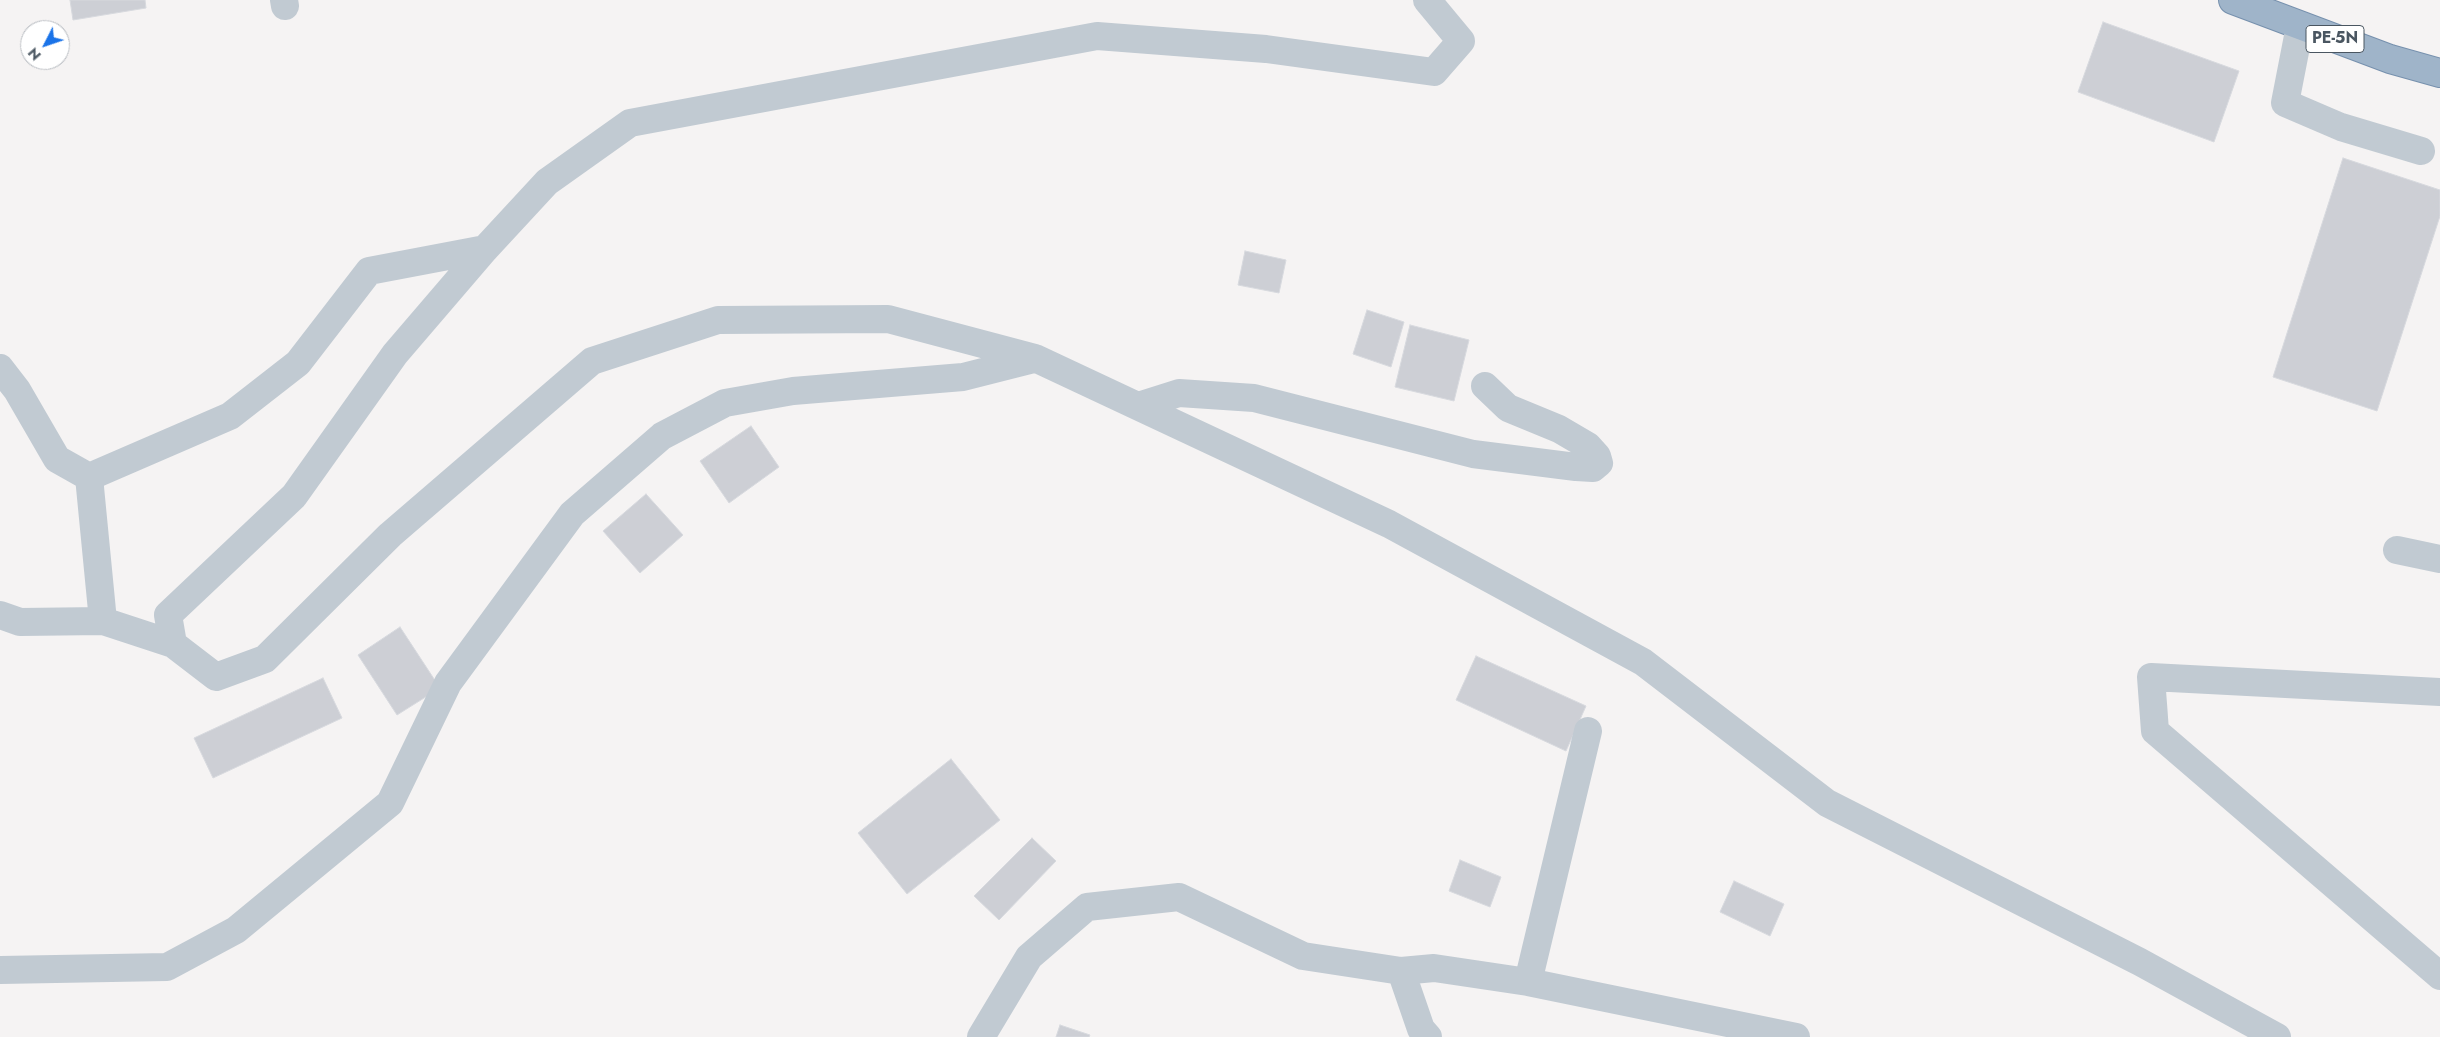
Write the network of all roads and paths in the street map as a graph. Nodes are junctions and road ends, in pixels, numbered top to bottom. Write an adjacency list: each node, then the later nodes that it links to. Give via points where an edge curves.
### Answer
1 (1427, 0): 6 (street, via 1461,40 1434,72 1266,49 1097,36 630,123 547,182)
2 (2232, 0): 3 (highway, PE-5N)
3 (2300, 26): 4 (highway, PE-5N, via 2390,59); 5 (street, via 2285,103 2341,127)
4 (2440, 73)
5 (2421, 151)
6 (485, 249): 11 (street, via 368,271 298,363 230,416); 16 (street, via 395,354 294,496 168,615)
7 (1035, 358): 10 (street); 16 (street, via 888,319 718,320 619,352 592,362 390,534 265,660 216,677); 19 (street, via 963,377 794,392 725,403 662,436 572,514 448,683 390,803 236,930 167,967)
8 (0, 368): 11 (street, via 17,390 56,459)
9 (1485, 386): 10 (street, via 1508,408 1559,428 1588,446 1599,463 1593,468 1576,467 1473,454 1254,398 1179,393)
10 (1138, 406): 26 (street, via 1389,524 1643,662 1827,803 2140,962)
11 (89, 477): 15 (street)
12 (2397, 550): 13 (street)
13 (2440, 559)
14 (0, 614): 15 (street, via 20,622)
15 (103, 621): 16 (street)
16 (174, 644)
17 (2440, 692): 21 (street, via 2152,677 2155,731)
18 (1588, 732): 22 (street)
19 (0, 970)
20 (1401, 971): 22 (street, via 1434,968); 23 (street, via 1303,956 1179,897 1087,907 1029,957); 24 (street, via 1421,1029)
21 (2440, 976)
22 (1528, 982): 25 (street)
23 (981, 1037)
24 (1428, 1037)
25 (1796, 1037)
26 (2277, 1037)

